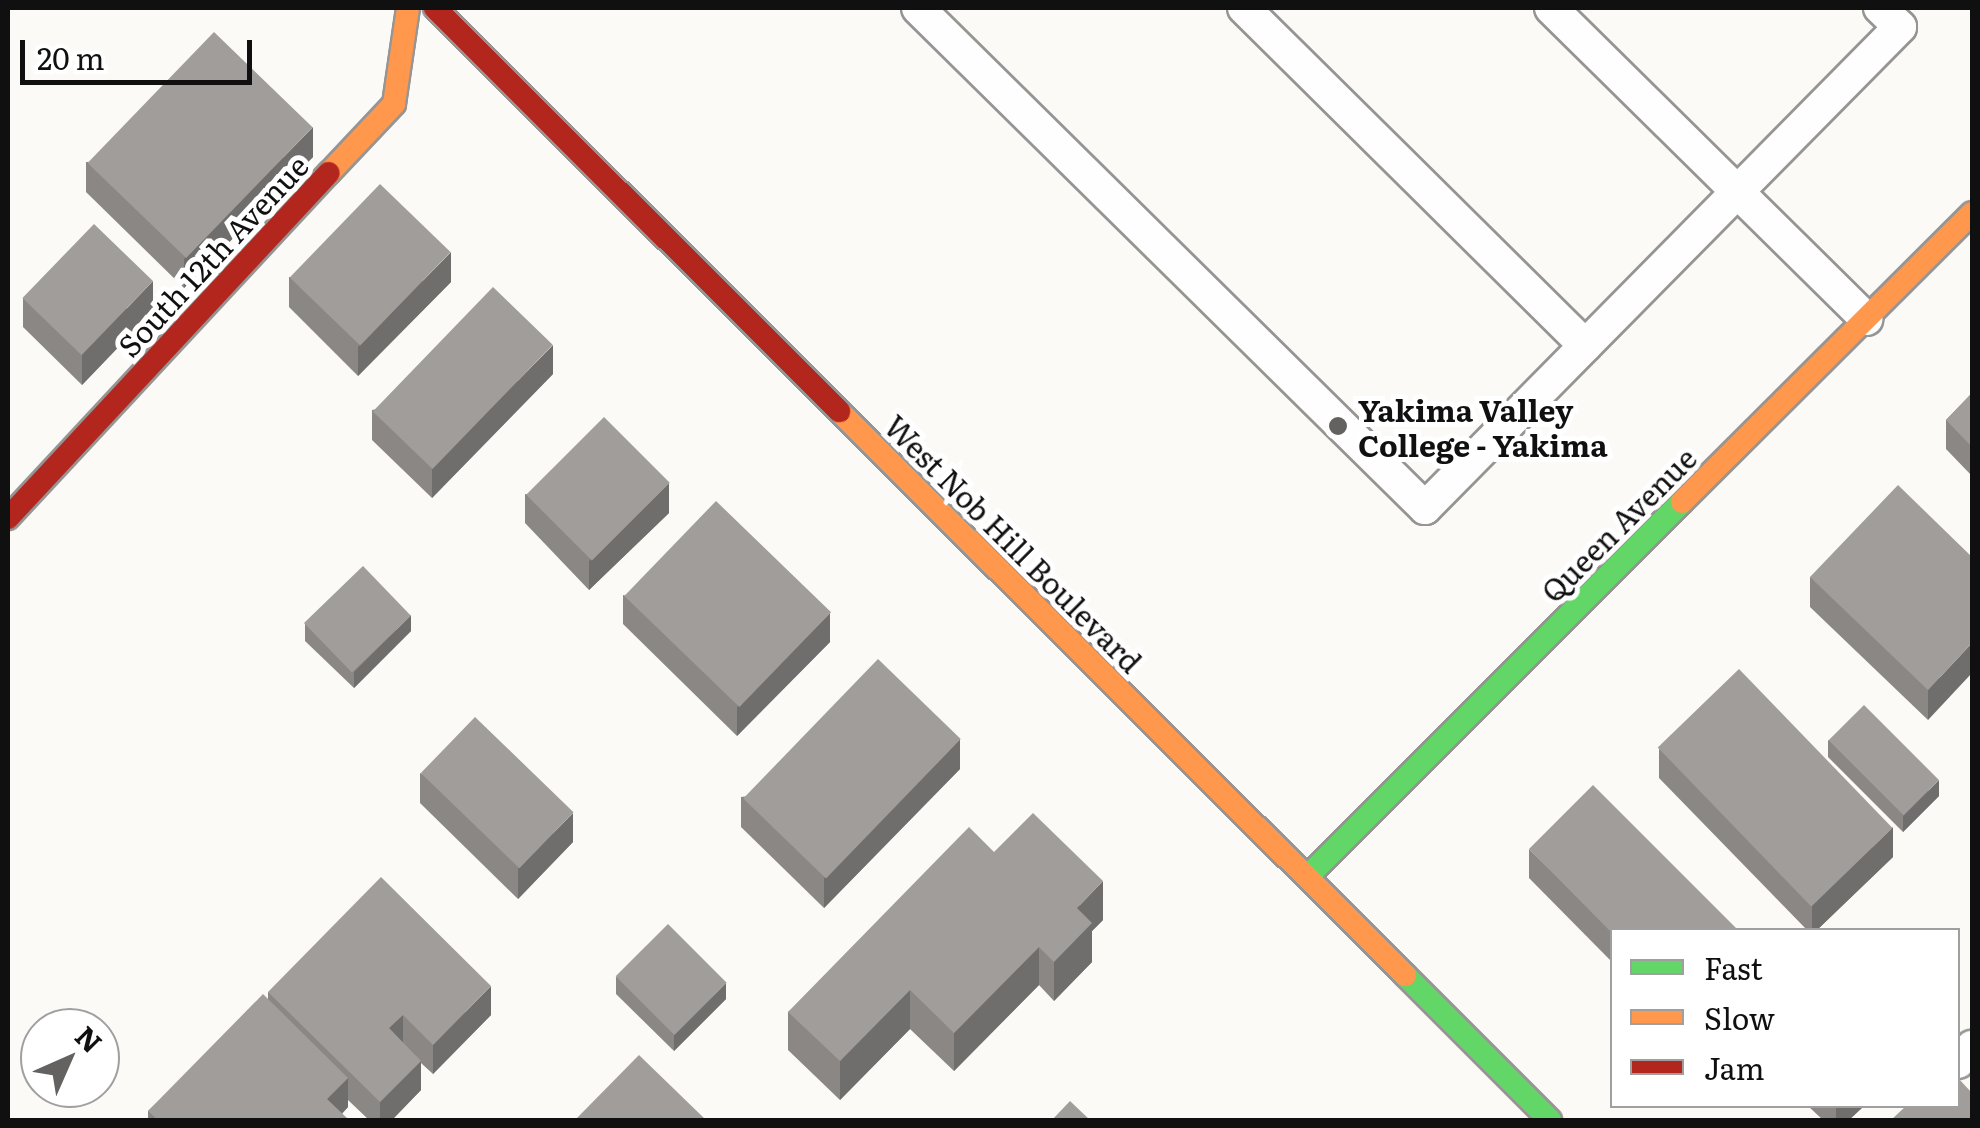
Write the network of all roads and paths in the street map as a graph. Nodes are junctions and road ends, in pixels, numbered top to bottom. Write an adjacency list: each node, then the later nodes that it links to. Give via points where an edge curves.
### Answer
1 (408, 8): 11 (street, South 12th Avenue, via 394,104)
2 (435, 8): 12 (street, West Nob Hill Boulevard)
3 (918, 8): 10 (lane, via 1425,508)
4 (1244, 8): 10 (lane)
5 (1551, 8): 7 (lane)
6 (1880, 8): 7 (lane, via 1900,27)
7 (1737, 191): 9 (lane); 10 (lane)
8 (1972, 212): 9 (street, Queen Avenue)
9 (1866, 318): 12 (street, Queen Avenue)
10 (1586, 346)
11 (8, 518)
12 (1306, 877): 13 (street, West Nob Hill Boulevard)
13 (1550, 1120)

